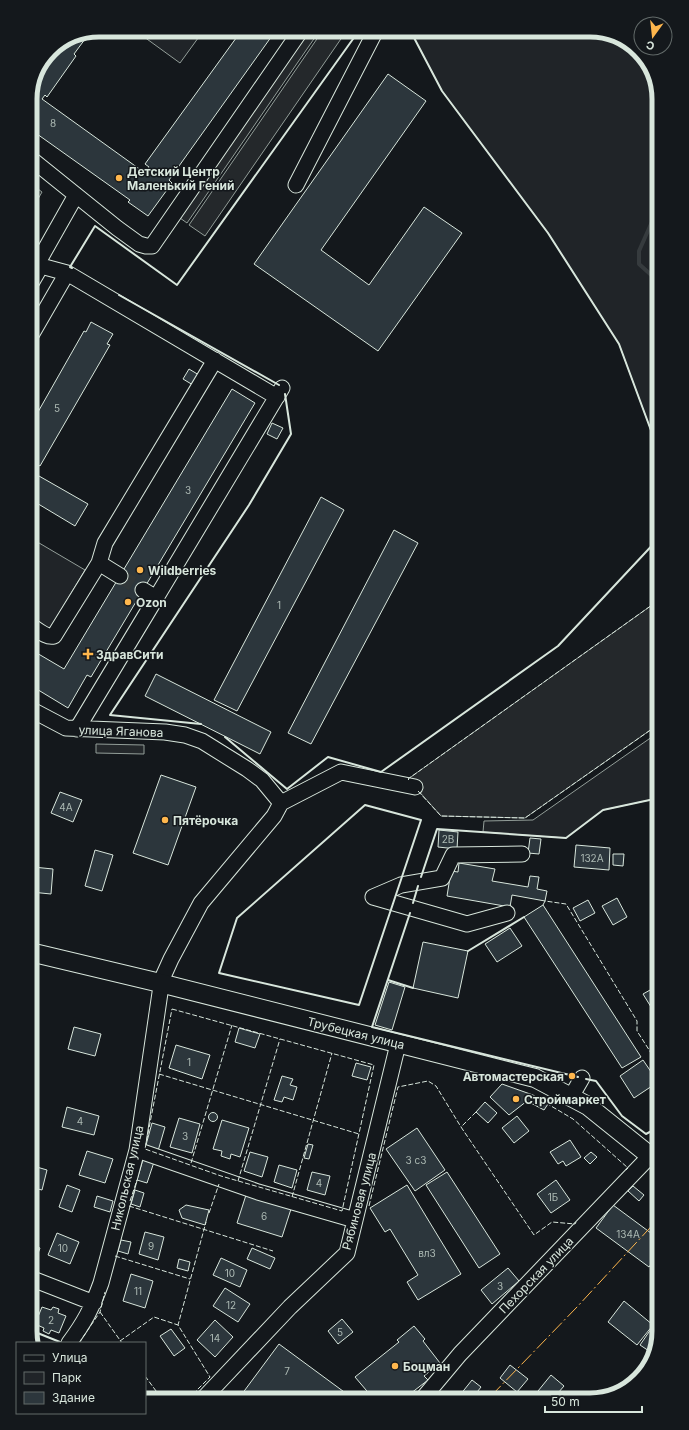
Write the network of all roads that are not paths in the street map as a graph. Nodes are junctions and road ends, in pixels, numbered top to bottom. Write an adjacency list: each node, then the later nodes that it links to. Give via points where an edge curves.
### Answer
1 (296, 37): 5 (street, via 152,246 139,244)
2 (372, 37): 4 (street)
3 (37, 164): 5 (street)
4 (296, 185)
5 (76, 195): 6 (street)
6 (37, 261)
7 (37, 263): 8 (street)
8 (67, 273): 9 (street); 10 (street)
9 (37, 325)
10 (215, 360): 11 (street, via 105,543); 14 (street, via 280,392)
11 (98, 563): 12 (street); 15 (street, via 54,636 51,637)
12 (120, 576)
13 (143, 590): 14 (street)
14 (156, 598): 17 (street)
15 (37, 629)
16 (37, 713): 17 (street, улица Яганова, via 66,728)
17 (77, 729): 19 (street, улица Яганова, via 165,732 202,741 262,780)
18 (416, 787): 19 (street, via 341,772)
19 (281, 803): 23 (street, Никольская улица, via 274,816 201,903 171,959)
20 (522, 854): 21 (street, via 453,855 442,878 401,885 373,897 467,924)
21 (507, 913)
22 (37, 954): 23 (main road, Трубецкая улица)
23 (161, 984): 24 (main road, Трубецкая улица); 27 (street, Никольская улица)
24 (398, 1044): 26 (main road, Трубецкая улица, via 535,1078); 30 (street, Рябиновая улица)
25 (582, 1078): 26 (street)
26 (571, 1097): 28 (main road, Трубецкая улица, via 588,1106)
27 (137, 1150): 30 (street, via 258,1192); 32 (street, Никольская улица)
28 (652, 1153)
29 (652, 1160): 35 (street, Пехорская улица, via 460,1354)
30 (355, 1220): 34 (street, Рябиновая улица, via 347,1253 290,1307)
31 (37, 1281): 32 (street)
32 (94, 1303): 33 (street, Никольская улица, via 84,1324)
33 (70, 1342)
34 (210, 1393)
35 (427, 1393)

